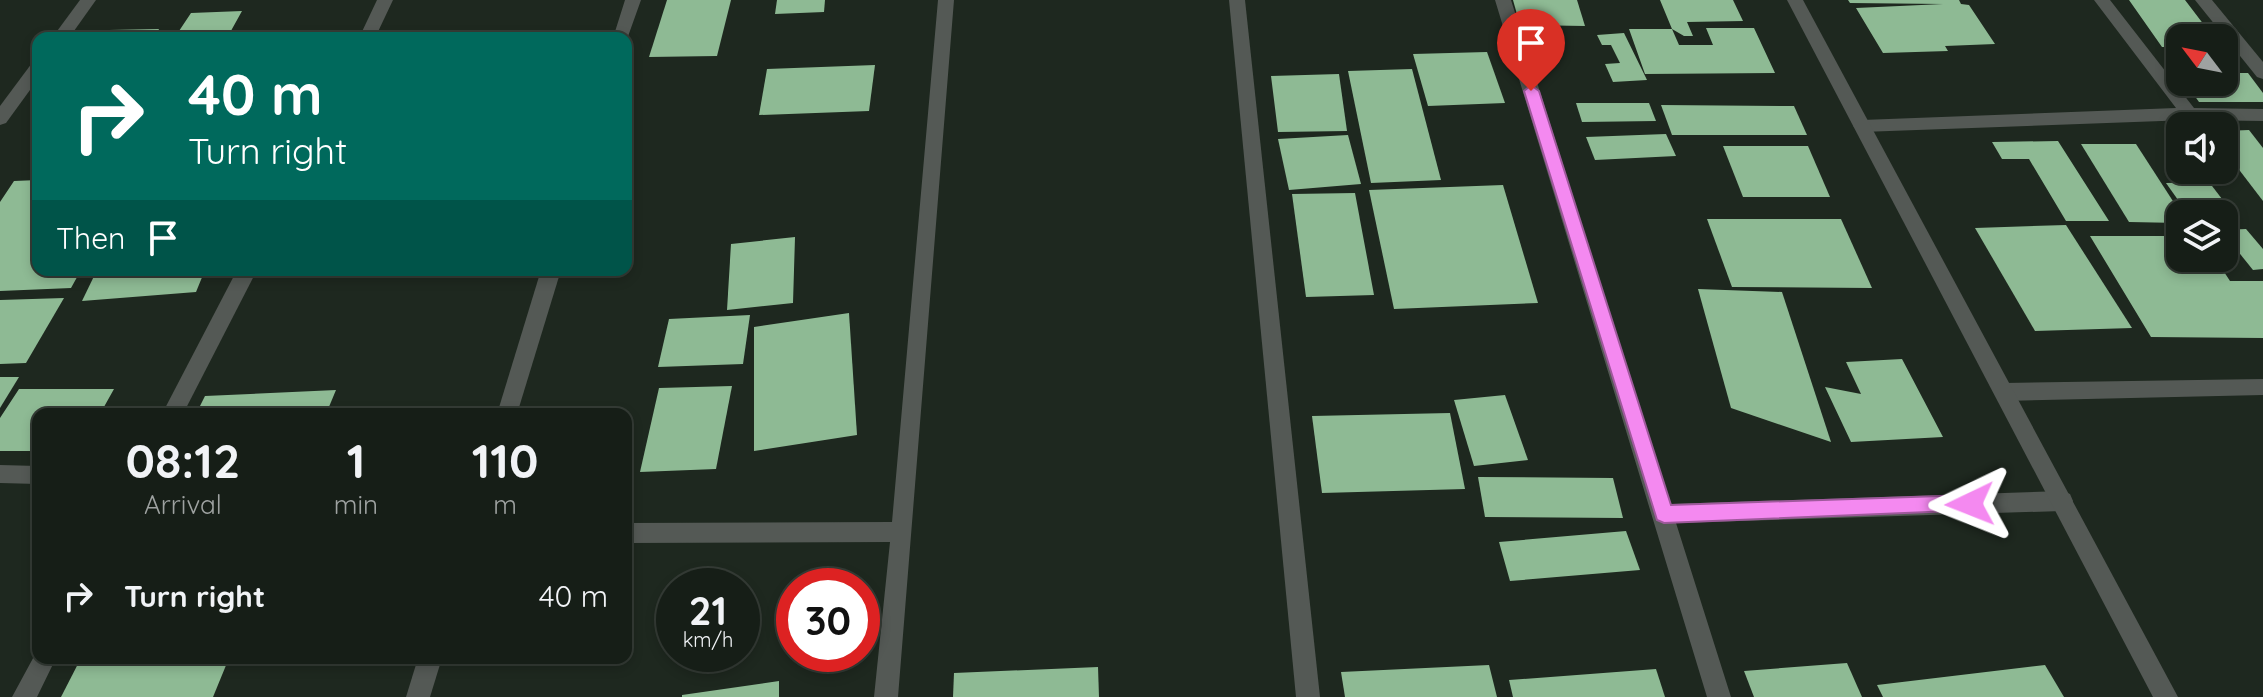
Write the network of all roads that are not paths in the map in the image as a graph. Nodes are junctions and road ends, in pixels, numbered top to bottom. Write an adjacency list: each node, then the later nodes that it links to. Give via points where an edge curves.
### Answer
1 (88, 0): 10 (street)
2 (385, 0): 11 (street)
3 (633, 0): 12 (street)
4 (946, 0): 31 (street)
5 (1237, 0): 38 (street)
6 (1503, 0): 30 (street)
7 (1795, 0): 20 (street)
8 (2102, 0): 15 (street)
9 (2203, 0): 13 (street)
10 (64, 32)
11 (370, 32)
12 (623, 32)
13 (2263, 73)
14 (32, 75): 19 (street)
15 (2187, 112)
16 (2166, 115): 20 (street)
17 (2238, 115): 18 (street)
18 (2263, 115)
19 (0, 119)
20 (1862, 126): 24 (street)
21 (244, 276): 25 (street)
22 (549, 276): 26 (street)
23 (2263, 387): 24 (street)
24 (2004, 392): 29 (street)
25 (175, 408)
26 (509, 408)
27 (0, 474): 28 (street)
28 (32, 475)
29 (2062, 501): 30 (street); 40 (street)
30 (1664, 514): 39 (street)
31 (902, 532): 32 (street); 37 (street)
32 (632, 533)
33 (41, 664): 35 (street)
34 (428, 664): 36 (street)
35 (24, 697)
36 (418, 697)
37 (886, 697)
38 (1308, 697)
39 (1719, 697)
40 (2166, 697)

